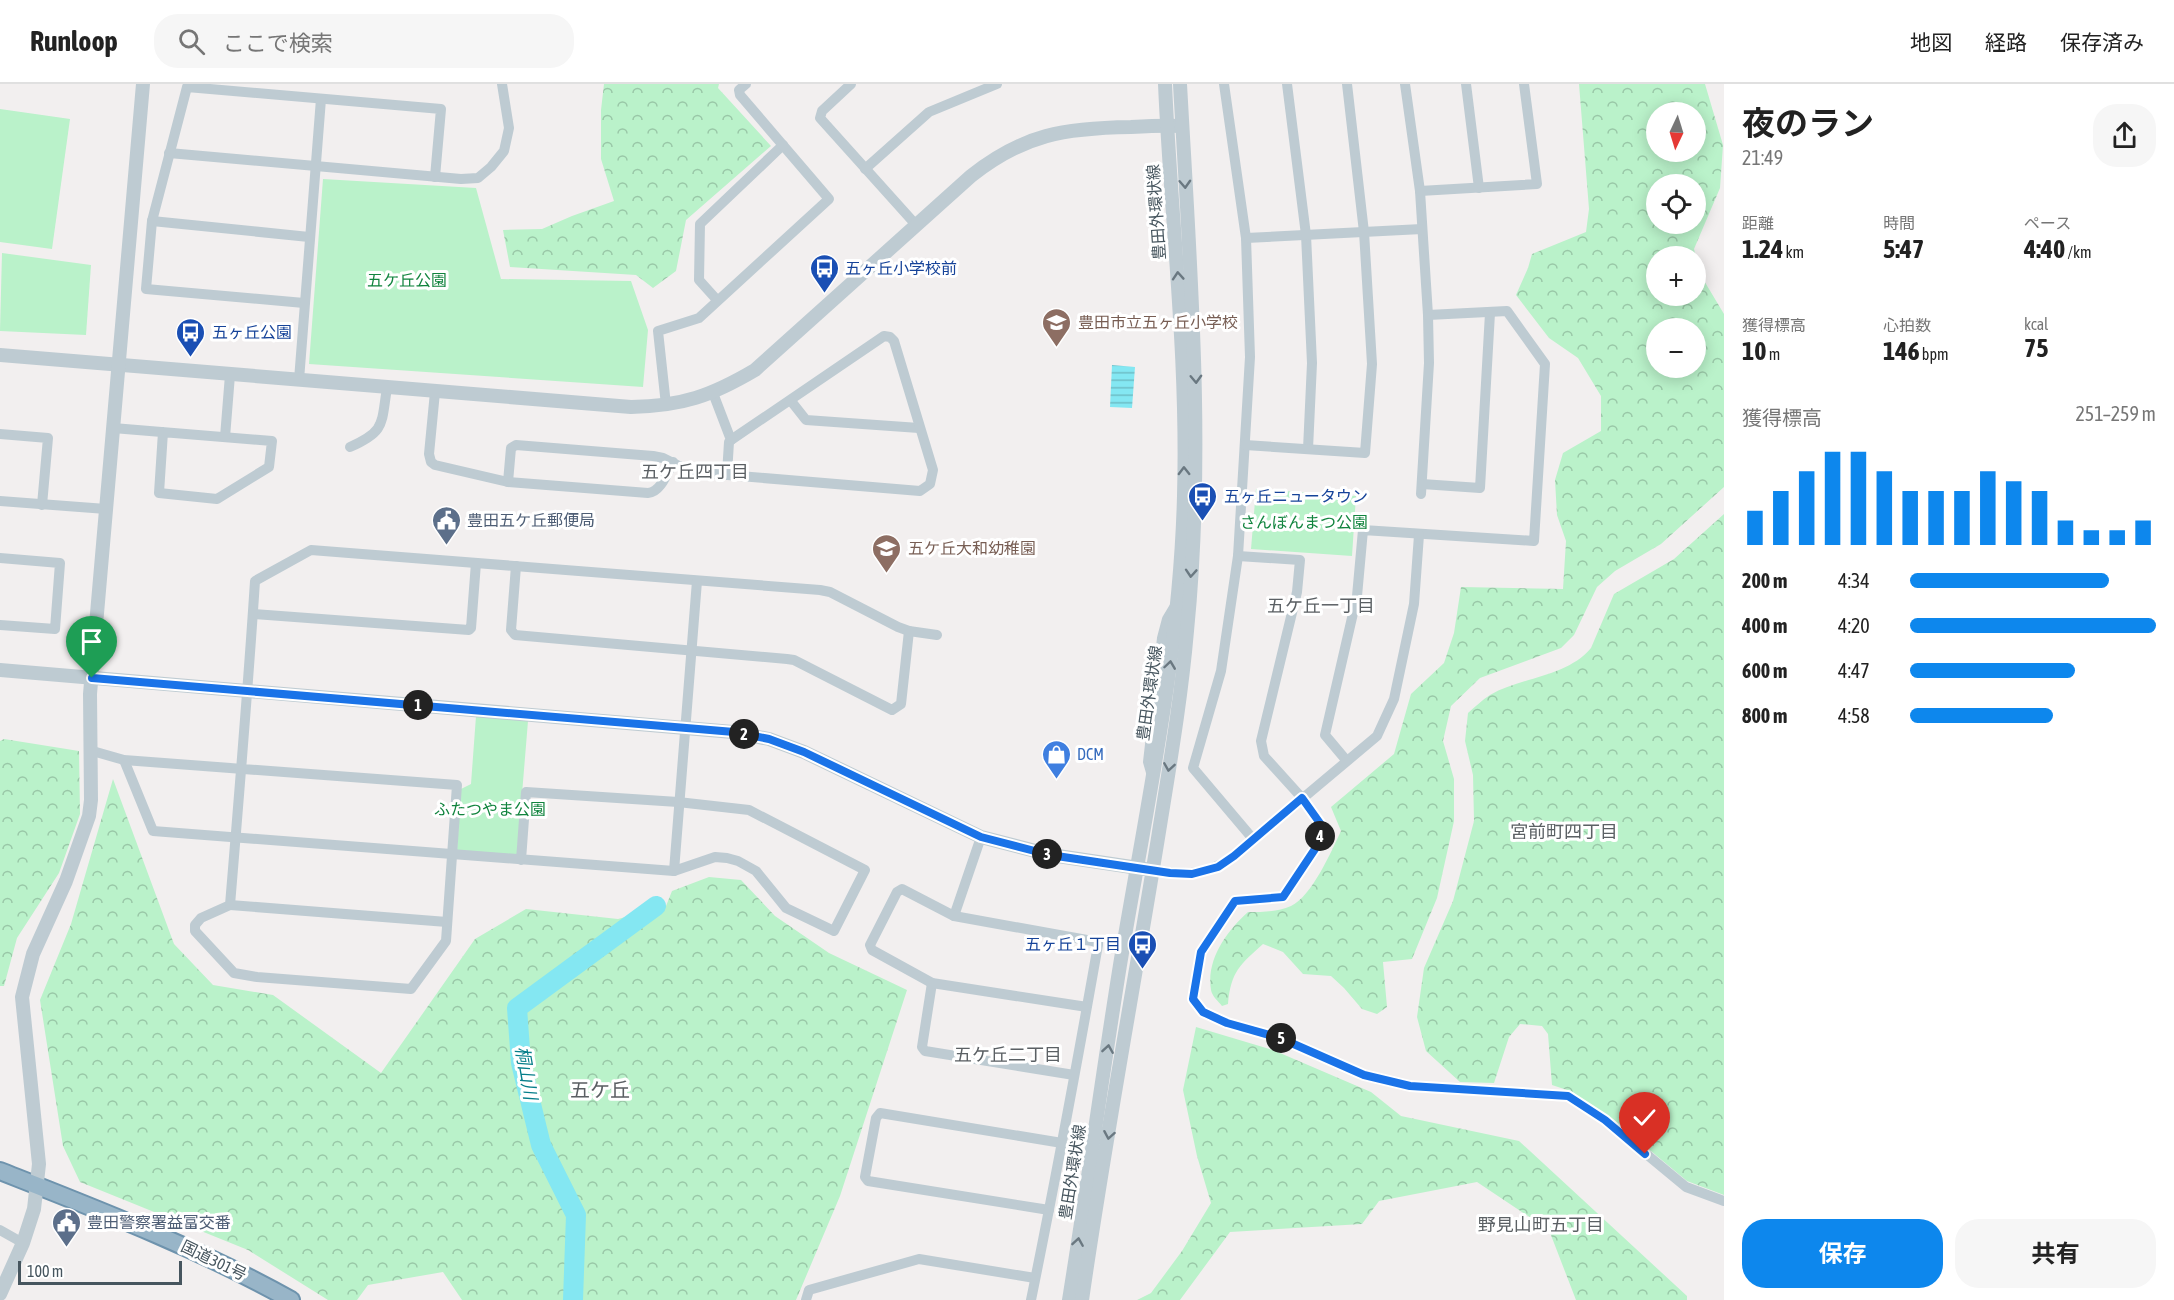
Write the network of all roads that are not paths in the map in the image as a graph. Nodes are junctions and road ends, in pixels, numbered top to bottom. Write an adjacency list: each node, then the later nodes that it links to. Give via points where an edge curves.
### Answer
1 (143, 84): 36 (street)
2 (502, 84): 21 (street, via 509,128 504,151 478,178)
3 (746, 84): 17 (street, via 739,90 740,95)
4 (851, 84): 20 (street, via 820,117)
5 (997, 84): 20 (street, via 928,112)
6 (1165, 84): 15 (street, 豊田外環状線)
7 (1180, 84): 16 (street, 豊田外環状線)
8 (1224, 84): 30 (street)
9 (1287, 84): 28 (street)
10 (1347, 84): 27 (street)
11 (1405, 84): 23 (street)
12 (1466, 84): 22 (street)
13 (1524, 84): 22 (street, via 1538,184)
14 (321, 99): 18 (street, via 187,87); 19 (street); 21 (street, via 441,109)
15 (1167, 125): 16 (street); 25 (street, via 1076,129 1021,144 984,166); 85 (street, 豊田外環状線, one-way to 15, via 1171,661 1184,496 1180,309)
16 (1182, 126): 86 (street, 豊田外環状線, one-way to 86, via 1197,408 1196,496 1188,630)
17 (783, 145): 31 (street, via 700,224 699,280); 31 (street, via 829,199)
18 (169, 153): 19 (street); 24 (street)
19 (315, 166): 21 (street); 29 (street)
20 (865, 169): 25 (street)
21 (435, 177)
22 (1479, 188): 23 (street)
23 (1420, 191): 26 (street)
24 (152, 222): 29 (street); 32 (street, via 146,289)
25 (917, 226): 41 (street, via 755,370)
26 (1422, 229): 27 (street); 34 (street)
27 (1364, 232): 28 (street); 52 (street, via 1372,364 1365,453)
28 (1305, 235): 30 (street); 52 (street, via 1312,363)
29 (309, 237): 32 (street)
30 (1246, 238): 50 (street, via 1250,357)
31 (717, 300): 43 (street, via 699,318 658,331)
32 (304, 303): 38 (street)
33 (1490, 314): 34 (street); 34 (street, via 1480,488 1422,489); 59 (street, via 1507,311 1545,364 1534,541)
34 (1428, 315)
35 (0, 355): 36 (street)
36 (118, 366): 37 (street); 45 (street)
37 (230, 375): 38 (street); 48 (street)
38 (299, 380): 39 (street)
39 (387, 388): 40 (street); 51 (street, via 378,430)
40 (435, 392): 43 (street, via 631,407); 55 (street, via 431,462)
41 (712, 393): 43 (street); 49 (street)
42 (790, 401): 44 (street, via 806,420); 44 (street, via 884,336 890,337); 49 (street)
43 (666, 405)
44 (919, 428): 54 (street, via 933,470 930,484 920,490)
45 (113, 429): 46 (street); 58 (street)
46 (163, 432): 48 (street); 48 (street, via 159,494 217,499 269,467 272,441)
47 (0, 434): 57 (street, via 48,438)
48 (225, 436)
49 (731, 440): 54 (street)
50 (1245, 445): 52 (street); 60 (street)
51 (350, 447)
52 (1308, 449)
53 (672, 462): 54 (street, via 691,472); 55 (street, via 652,493); 55 (street, via 653,456 516,445 511,448)
54 (727, 474)
55 (508, 482)
56 (0, 501): 57 (street)
57 (42, 505): 58 (street)
58 (106, 509): 71 (street)
59 (1419, 535): 76 (street, via 1414,604 1394,699 1377,735); 76 (street, via 1363,530 1358,596 1326,735)
60 (1238, 556): 78 (street, via 1300,560 1297,592 1261,741 1264,756); 82 (street, via 1221,671 1193,768)
61 (0, 558): 66 (street, via 60,563 55,629)
62 (476, 563): 63 (street); 65 (street, via 311,550 255,581); 65 (street, via 471,628 465,631)
63 (516, 566): 64 (street); 69 (street, via 511,630 515,635)
64 (697, 581): 67 (street, via 830,592); 69 (street)
65 (253, 614): 72 (street)
66 (0, 625)
67 (909, 632): 68 (street); 69 (street, via 901,704 892,710 794,660)
68 (937, 635)
69 (691, 650): 73 (street)
70 (0, 670): 71 (street)
71 (92, 678): 72 (street); 74 (street)
72 (248, 692): 73 (street); 77 (street)
73 (686, 727): 79 (street); 81 (street, via 769,739 804,752)
74 (89, 750): 75 (street); 96 (street, via 89,816 66,881 33,954 22,997 38,1154)
75 (124, 760): 77 (street); 80 (street, via 153,831)
76 (1346, 760): 78 (street)
77 (241, 768): 80 (street); 83 (street, via 457,785)
78 (1302, 798): 82 (street); 97 (street, via 1322,826 1319,843 1283,897 1235,901 1201,952 1193,999 1203,1012 1280,1038 1364,1075 1410,1086 1568,1096 1605,1120 1686,1187)
79 (678, 802): 84 (street, via 526,792); 87 (street); 87 (street, via 749,810 865,870 834,931 786,908 756,871 738,861 715,857)
80 (236, 837): 83 (street); 88 (street)
81 (981, 837): 85 (street, via 1050,855); 89 (street)
82 (1253, 839): 86 (street, via 1218,867 1192,874)
83 (452, 855): 84 (street); 90 (street)
84 (521, 860): 87 (street)
85 (1138, 868): 86 (street); 107 (street, 豊田外環状線, one-way to 85)
86 (1153, 870): 108 (street, 豊田外環状線, one-way to 108)
87 (674, 872)
88 (231, 905): 90 (street); 90 (street, via 201,918 195,931 234,973 269,978 411,988 446,941)
89 (954, 915): 91 (street, via 902,889 870,945 872,950); 92 (street, via 1098,942)
90 (447, 922)
91 (932, 983): 92 (street); 93 (street, via 922,1047 925,1051)
92 (1087, 1007): 93 (street)
93 (1074, 1075): 94 (street)
94 (1062, 1143): 98 (street); 98 (street, via 880,1113 876,1118 865,1177 868,1181)
95 (0, 1171): 96 (highway, 国道301号)
96 (37, 1186): 100 (street); 104 (highway, 国道301号, via 174,1241)
97 (1724, 1201)
98 (1049, 1210): 101 (street)
99 (0, 1230): 100 (street)
100 (23, 1243): 102 (street)
101 (1035, 1278): 105 (street, via 919,1259 809,1290); 106 (street)
102 (0, 1294): 103 (street)
103 (9, 1300)
104 (291, 1300)
105 (806, 1300)
106 (1031, 1300)
107 (1069, 1300)
108 (1082, 1300)

